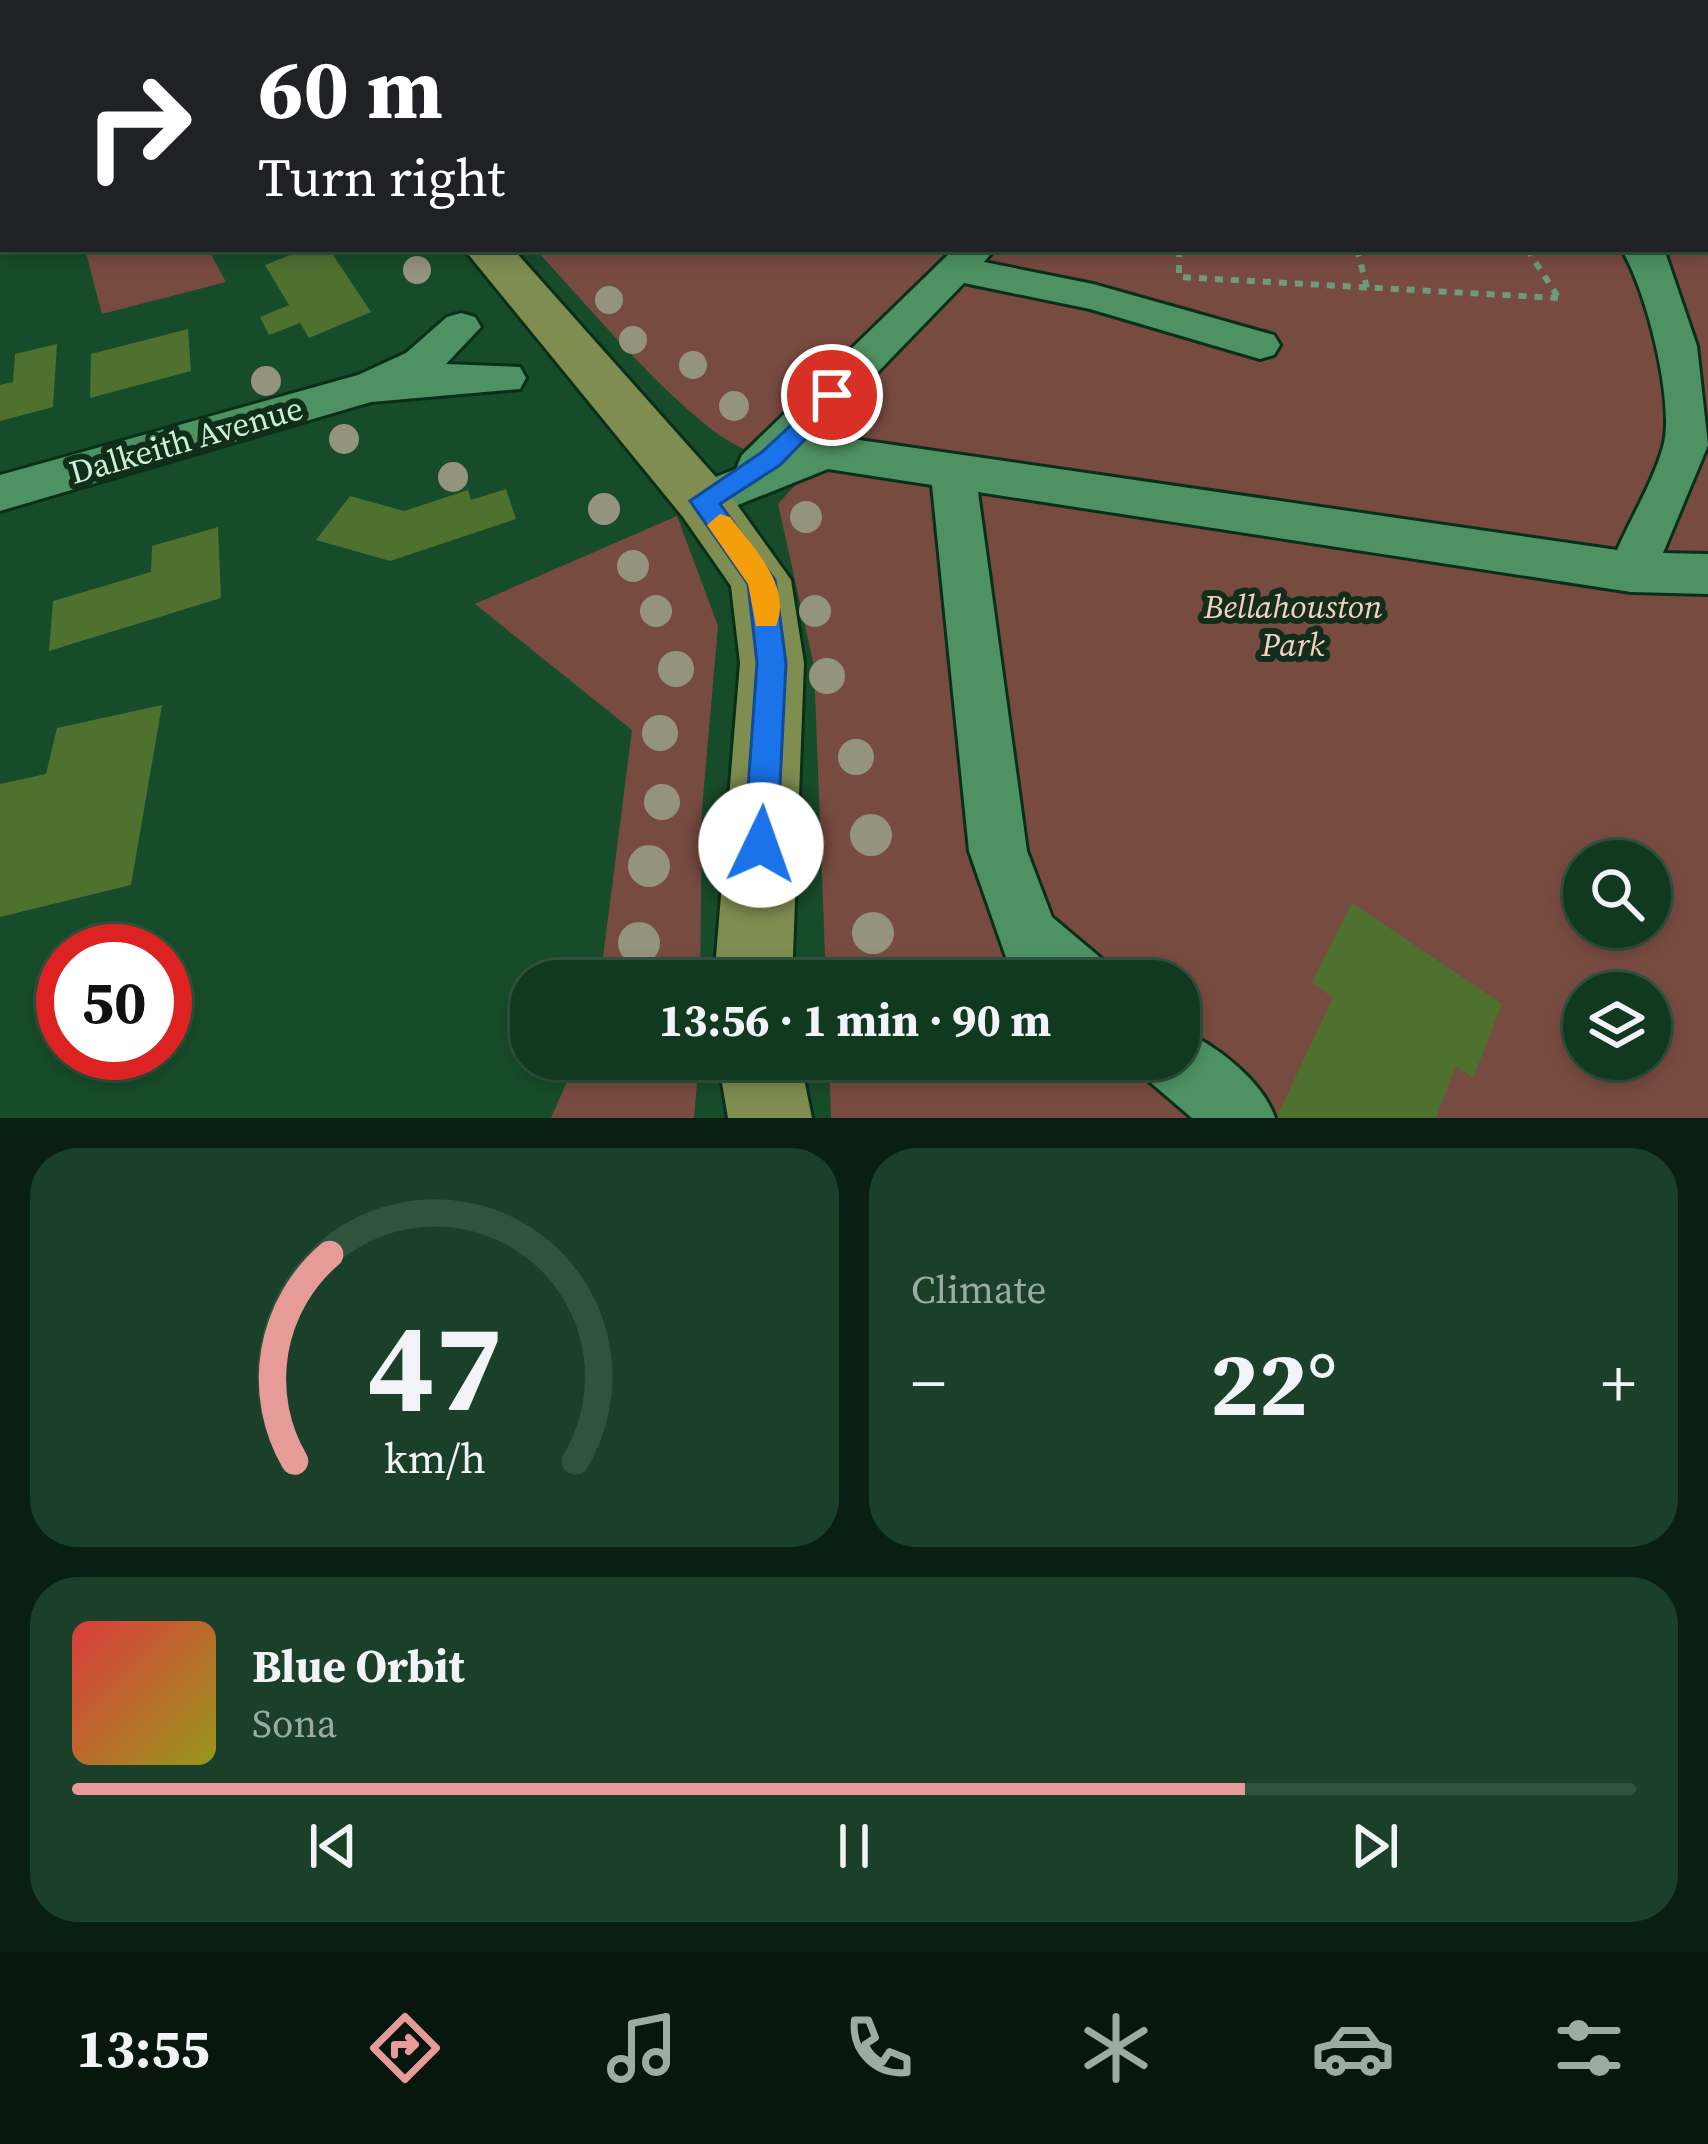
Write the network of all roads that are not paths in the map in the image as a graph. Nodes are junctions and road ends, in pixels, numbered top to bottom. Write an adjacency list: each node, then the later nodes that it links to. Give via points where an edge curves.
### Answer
1 (490, 252): 10 (main road)
2 (1644, 252): 11 (street, via 1677,346 1687,442)
3 (966, 259): 5 (street); 10 (street, via 771,458)
4 (461, 327): 7 (street, Dalkeith Avenue, via 421,363)
5 (1260, 345)
6 (505, 378): 7 (street, Dalkeith Avenue)
7 (371, 386): 9 (street, Dalkeith Avenue)
8 (952, 471): 10 (street, via 826,452); 11 (street); 14 (street, via 998,851 1029,938)
9 (0, 493)
10 (703, 501): 13 (main road, via 761,580 772,663)
11 (1630, 572): 12 (street)
12 (1708, 574)
13 (753, 960)
14 (1055, 960)
15 (744, 1080): 19 (main road)
16 (763, 1080): 20 (main road)
17 (1198, 1080): 18 (street)
18 (1242, 1117)
19 (740, 1118)
20 (770, 1118)

